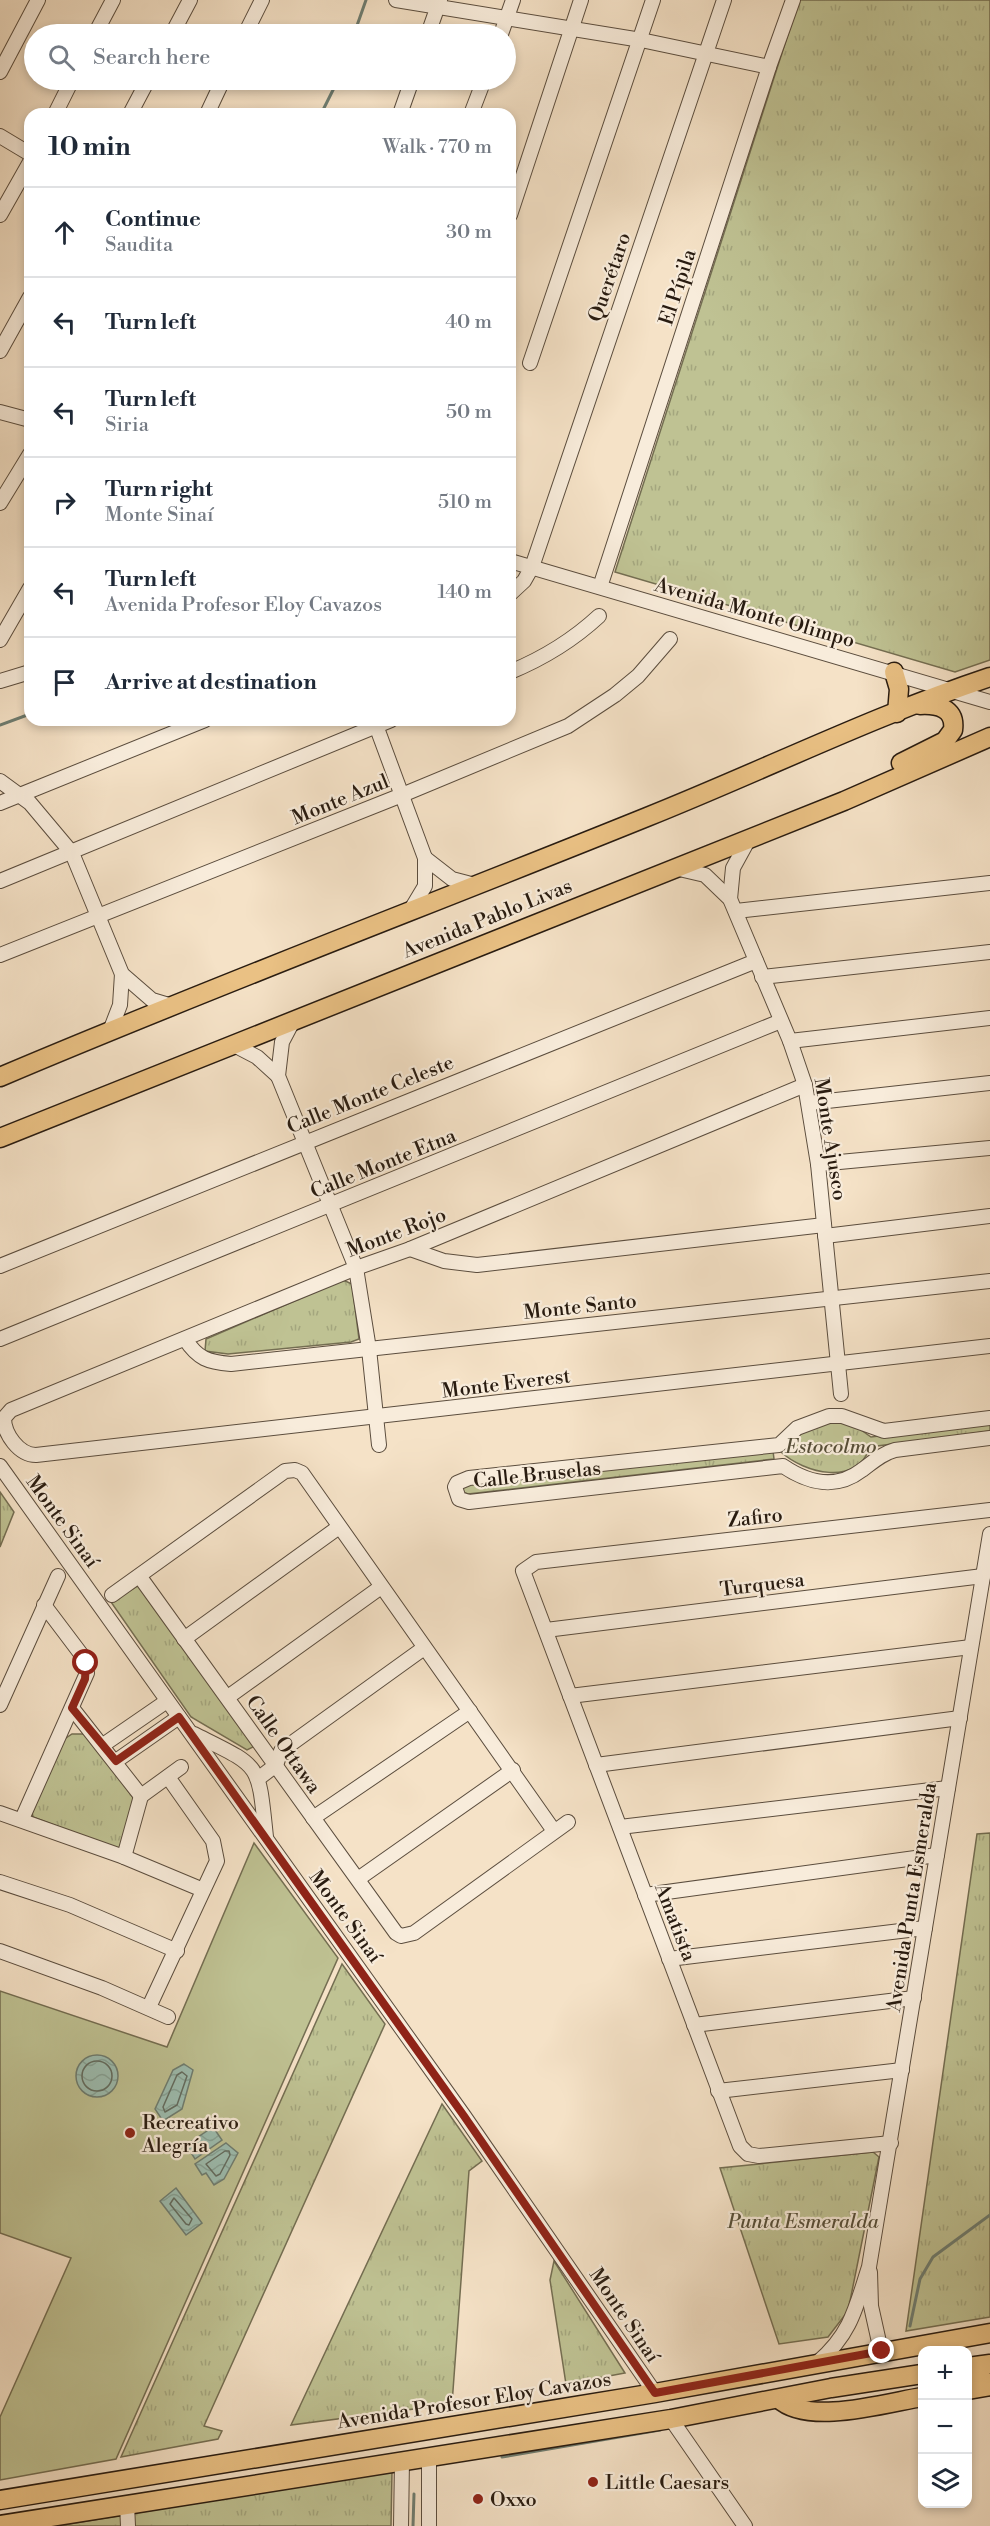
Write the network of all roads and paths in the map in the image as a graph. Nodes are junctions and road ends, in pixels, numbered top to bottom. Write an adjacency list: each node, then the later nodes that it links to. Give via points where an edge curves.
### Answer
1 (38, 0): 13 (street)
2 (113, 0): 14 (street)
3 (190, 0): 15 (street)
4 (262, 0): 16 (street)
5 (397, 0): 11 (street)
6 (513, 0): 12 (street)
7 (581, 0): 20 (street)
8 (653, 0): 21 (street)
9 (724, 0): 22 (street, Querétaro)
10 (793, 0): 23 (street, El Pípila)
11 (439, 4): 12 (street); 17 (street)
12 (507, 18): 18 (street); 20 (street)
13 (25, 24)
14 (100, 24)
15 (177, 24)
16 (250, 24)
17 (432, 24)
18 (505, 24)
19 (24, 27): 24 (street)
20 (572, 28): 21 (street); 38 (street)
21 (641, 40): 22 (street); 42 (street)
22 (705, 52): 23 (street); 48 (street, Querétaro)
23 (769, 67): 49 (street, El Pípila)
24 (0, 72)
25 (67, 90): 30 (street)
26 (143, 90): 31 (street)
27 (219, 90): 32 (street)
28 (408, 90): 33 (street)
29 (480, 90): 34 (street)
30 (58, 108)
31 (133, 108)
32 (210, 108)
33 (402, 108)
34 (473, 108)
35 (0, 136): 36 (street)
36 (24, 150)
37 (24, 173): 39 (street)
38 (516, 197)
39 (0, 215)
40 (24, 308): 41 (street)
41 (0, 351)
42 (530, 363)
43 (0, 412): 44 (street)
44 (24, 418)
45 (24, 464): 46 (street)
46 (0, 503)
47 (516, 563): 48 (street, Avenida Monte Olimpo)
48 (532, 567): 49 (street, Avenida Monte Olimpo); 50 (street, Querétaro)
49 (600, 587): 56 (street, Avenida Monte Olimpo)
50 (516, 588)
51 (24, 598): 54 (street)
52 (599, 616): 55 (street, via 559,648)
53 (670, 639): 70 (street, Monte Azul, via 638,676 568,726)
54 (0, 640)
55 (516, 669)
56 (894, 672): 60 (street, Avenida Monte Olimpo); 63 (main road, via 899,689)
57 (24, 674): 59 (street)
58 (990, 677): 60 (main road)
59 (0, 681)
60 (949, 690): 61 (street, Avenida Monte Olimpo); 62 (main road, Avenida Pablo Livas)
61 (990, 702)
62 (915, 705): 63 (main road, Avenida Pablo Livas); 71 (main road, via 937,705 948,710 954,726 949,738 892,768)
63 (897, 713): 79 (main road, Avenida Pablo Livas)
64 (190, 726): 69 (street)
65 (368, 726): 74 (street)
66 (376, 726): 70 (street)
67 (990, 737): 71 (main road, Avenida Pablo Livas)
68 (0, 781): 69 (street)
69 (20, 794): 72 (street); 74 (street)
70 (402, 795): 75 (street); 82 (street, Monte Azul)
71 (844, 801): 73 (main road, Avenida Pablo Livas)
72 (0, 803)
73 (751, 836): 76 (main road, Avenida Pablo Livas); 80 (street, Monte Ajusco, via 733,868)
74 (72, 853): 77 (street); 82 (street)
75 (425, 858): 79 (street, via 452,879); 81 (street, via 425,886)
76 (675, 868): 80 (street, Monte Ajusco, via 705,875); 91 (main road, Avenida Pablo Livas)
77 (0, 881)
78 (990, 882): 80 (street)
79 (477, 885): 81 (main road, Avenida Pablo Livas)
80 (733, 905): 85 (street, Monte Ajusco)
81 (410, 911): 88 (main road, Avenida Pablo Livas)
82 (99, 916): 84 (street, Monte Azul); 86 (street)
83 (990, 952): 87 (street)
84 (0, 956)
85 (756, 961): 87 (street, Monte Ajusco); 101 (street, Calle Monte Celeste)
86 (122, 974): 88 (street, via 152,1000); 92 (street, via 120,1005)
87 (762, 977): 90 (street, Monte Ajusco)
88 (172, 1006): 92 (main road, Avenida Pablo Livas)
89 (990, 1018): 93 (street)
90 (781, 1021): 93 (street, Monte Ajusco); 104 (street, Calle Monte Etna)
91 (292, 1023): 94 (main road, Avenida Pablo Livas); 95 (street, via 282,1042)
92 (110, 1031): 96 (main road, Avenida Pablo Livas)
93 (790, 1041): 98 (street, Monte Ajusco)
94 (234, 1045): 95 (street); 100 (main road, Avenida Pablo Livas)
95 (279, 1076): 101 (street)
96 (0, 1077)
97 (990, 1083): 99 (street)
98 (805, 1085): 99 (street, Monte Ajusco); 107 (street, Monte Rojo)
99 (810, 1103): 103 (street, Monte Ajusco)
100 (0, 1138)
101 (304, 1142): 104 (street); 108 (street, Calle Monte Celeste)
102 (990, 1148): 103 (street)
103 (818, 1164): 106 (street, Monte Ajusco)
104 (332, 1205): 109 (street); 112 (street, Calle Monte Etna)
105 (990, 1216): 106 (street)
106 (824, 1231): 107 (street, via 477,1265 444,1261); 111 (street, Monte Ajusco)
107 (410, 1249): 109 (street, Monte Rojo)
108 (0, 1266)
109 (356, 1268): 113 (street, Monte Rojo); 115 (street)
110 (990, 1281): 111 (street, Monte Santo)
111 (832, 1297): 115 (street, Monte Santo); 116 (street, Monte Ajusco)
112 (0, 1339)
113 (185, 1339): 115 (street, Monte Santo, via 195,1355 204,1360 231,1364); 121 (street, Monte Rojo, via 11,1410 4,1418)
114 (990, 1346): 116 (street, Monte Everest)
115 (369, 1349): 118 (street)
116 (838, 1363): 117 (street, Monte Ajusco); 118 (street, Monte Everest)
117 (841, 1394)
118 (376, 1418): 121 (street, Monte Everest, via 41,1455 27,1454); 122 (street)
119 (990, 1418): 123 (street, via 884,1431 842,1416 829,1416 797,1428)
120 (990, 1438): 125 (street, via 894,1450 854,1475 834,1482 811,1481)
121 (6, 1439)
122 (379, 1445)
123 (779, 1445): 125 (street); 125 (street, Calle Bruselas, via 469,1478 455,1487 459,1499 469,1502)
124 (0, 1466): 142 (street, Monte Sinaí)
125 (783, 1466)
126 (990, 1510): 129 (street, Zafiro, via 536,1562)
127 (339, 1527): 132 (street, via 302,1473 285,1471); 133 (street); 137 (street)
128 (990, 1534): 131 (street, Avenida Punta Esmeralda)
129 (526, 1567): 136 (street, Amatista, via 524,1578)
130 (58, 1576): 135 (street)
131 (983, 1576): 136 (street, Turquesa); 138 (street, Avenida Punta Esmeralda)
132 (140, 1577): 134 (street); 137 (street, Calle Ottawa)
133 (381, 1587): 139 (street); 141 (street)
134 (112, 1595)
135 (44, 1605): 143 (street); 144 (street, via 84,1658 87,1673)
136 (546, 1630): 140 (street, Amatista)
137 (184, 1639): 141 (street, Calle Ottawa)
138 (971, 1647): 140 (street); 147 (street, Avenida Punta Esmeralda)
139 (424, 1648): 145 (street); 150 (street)
140 (570, 1696): 155 (street, Amatista)
141 (228, 1697): 151 (street, Calle Ottawa)
142 (167, 1701): 146 (street, Monte Sinaí); 149 (street)
143 (0, 1705)
144 (72, 1708): 149 (street); 164 (street)
145 (470, 1711): 157 (street); 163 (street)
146 (179, 1717): 148 (street, Monte Sinaí); 152 (street)
147 (960, 1718): 155 (street); 160 (street, Avenida Punta Esmeralda)
148 (191, 1733): 153 (street); 168 (street, Monte Sinaí)
149 (103, 1745): 152 (street)
150 (281, 1751): 151 (street); 154 (street)
151 (266, 1752): 153 (street); 154 (street, Calle Ottawa)
152 (116, 1761): 161 (street)
153 (249, 1764): 159 (street)
154 (276, 1765): 159 (street); 163 (street, Calle Ottawa)
155 (596, 1765): 166 (street, Amatista)
156 (181, 1767): 158 (street)
157 (513, 1770): 167 (street); 171 (street)
158 (168, 1777): 161 (street); 173 (street, via 217,1852 217,1861)
159 (259, 1778): 168 (street)
160 (948, 1788): 166 (street); 169 (street, Avenida Punta Esmeralda)
161 (141, 1796): 170 (street)
162 (0, 1813): 164 (street)
163 (313, 1818): 171 (street, Calle Ottawa)
164 (22, 1819): 170 (street)
165 (568, 1822): 167 (street)
166 (620, 1827): 174 (street, Amatista)
167 (554, 1832): 171 (street, Calle Ottawa, via 407,1936 396,1934)
168 (266, 1839): 197 (street, Monte Sinaí)
169 (937, 1855): 174 (street); 175 (street, Avenida Punta Esmeralda)
170 (124, 1857): 173 (street)
171 (358, 1879)
172 (0, 1882): 177 (street, via 87,1912)
173 (203, 1890): 177 (street)
174 (645, 1895): 178 (street, Amatista)
175 (925, 1928): 178 (street); 179 (street, Avenida Punta Esmeralda)
176 (0, 1951): 180 (street)
177 (177, 1951): 180 (street)
178 (669, 1959): 182 (street, Amatista)
179 (914, 1998): 182 (street); 183 (street, Avenida Punta Esmeralda)
180 (149, 2007): 181 (street)
181 (168, 2016)
182 (694, 2025): 184 (street, Amatista)
183 (902, 2070): 184 (street); 185 (street, Avenida Punta Esmeralda)
184 (718, 2091): 185 (street, Amatista, via 737,2140 748,2154)
185 (891, 2143): 186 (street, Avenida Punta Esmeralda)
186 (869, 2267): 188 (street, Avenida Punta Esmeralda, via 871,2306); 189 (street, Avenida Punta Esmeralda, via 852,2321 832,2350)
187 (990, 2333): 188 (main road, Avenida Profesor Eloy Cavazos)
188 (882, 2351): 189 (main road, Avenida Profesor Eloy Cavazos); 195 (main road, via 874,2368)
189 (818, 2362): 197 (main road, Avenida Profesor Eloy Cavazos)
190 (990, 2364): 191 (main road)
191 (972, 2366)
192 (972, 2370): 194 (main road)
193 (918, 2375): 195 (main road)
194 (990, 2386): 196 (main road)
195 (831, 2388): 199 (main road)
196 (972, 2389)
197 (655, 2393): 203 (main road, Avenida Profesor Eloy Cavazos)
198 (918, 2398): 199 (main road, via 809,2412 793,2409)
199 (779, 2399): 200 (main road)
200 (671, 2420): 201 (main road); 212 (street)
201 (429, 2457): 202 (main road); 211 (street)
202 (402, 2461): 205 (main road); 210 (street)
203 (56, 2491): 204 (main road, Avenida Profesor Eloy Cavazos); 207 (main road, via 25,2506 21,2514)
204 (0, 2501): 206 (main road, via 5,2511)
205 (127, 2504): 207 (main road); 209 (street)
206 (0, 2517)
207 (24, 2521): 208 (main road)
208 (0, 2525)
209 (128, 2526)
210 (401, 2526)
211 (429, 2526)
212 (745, 2526)

